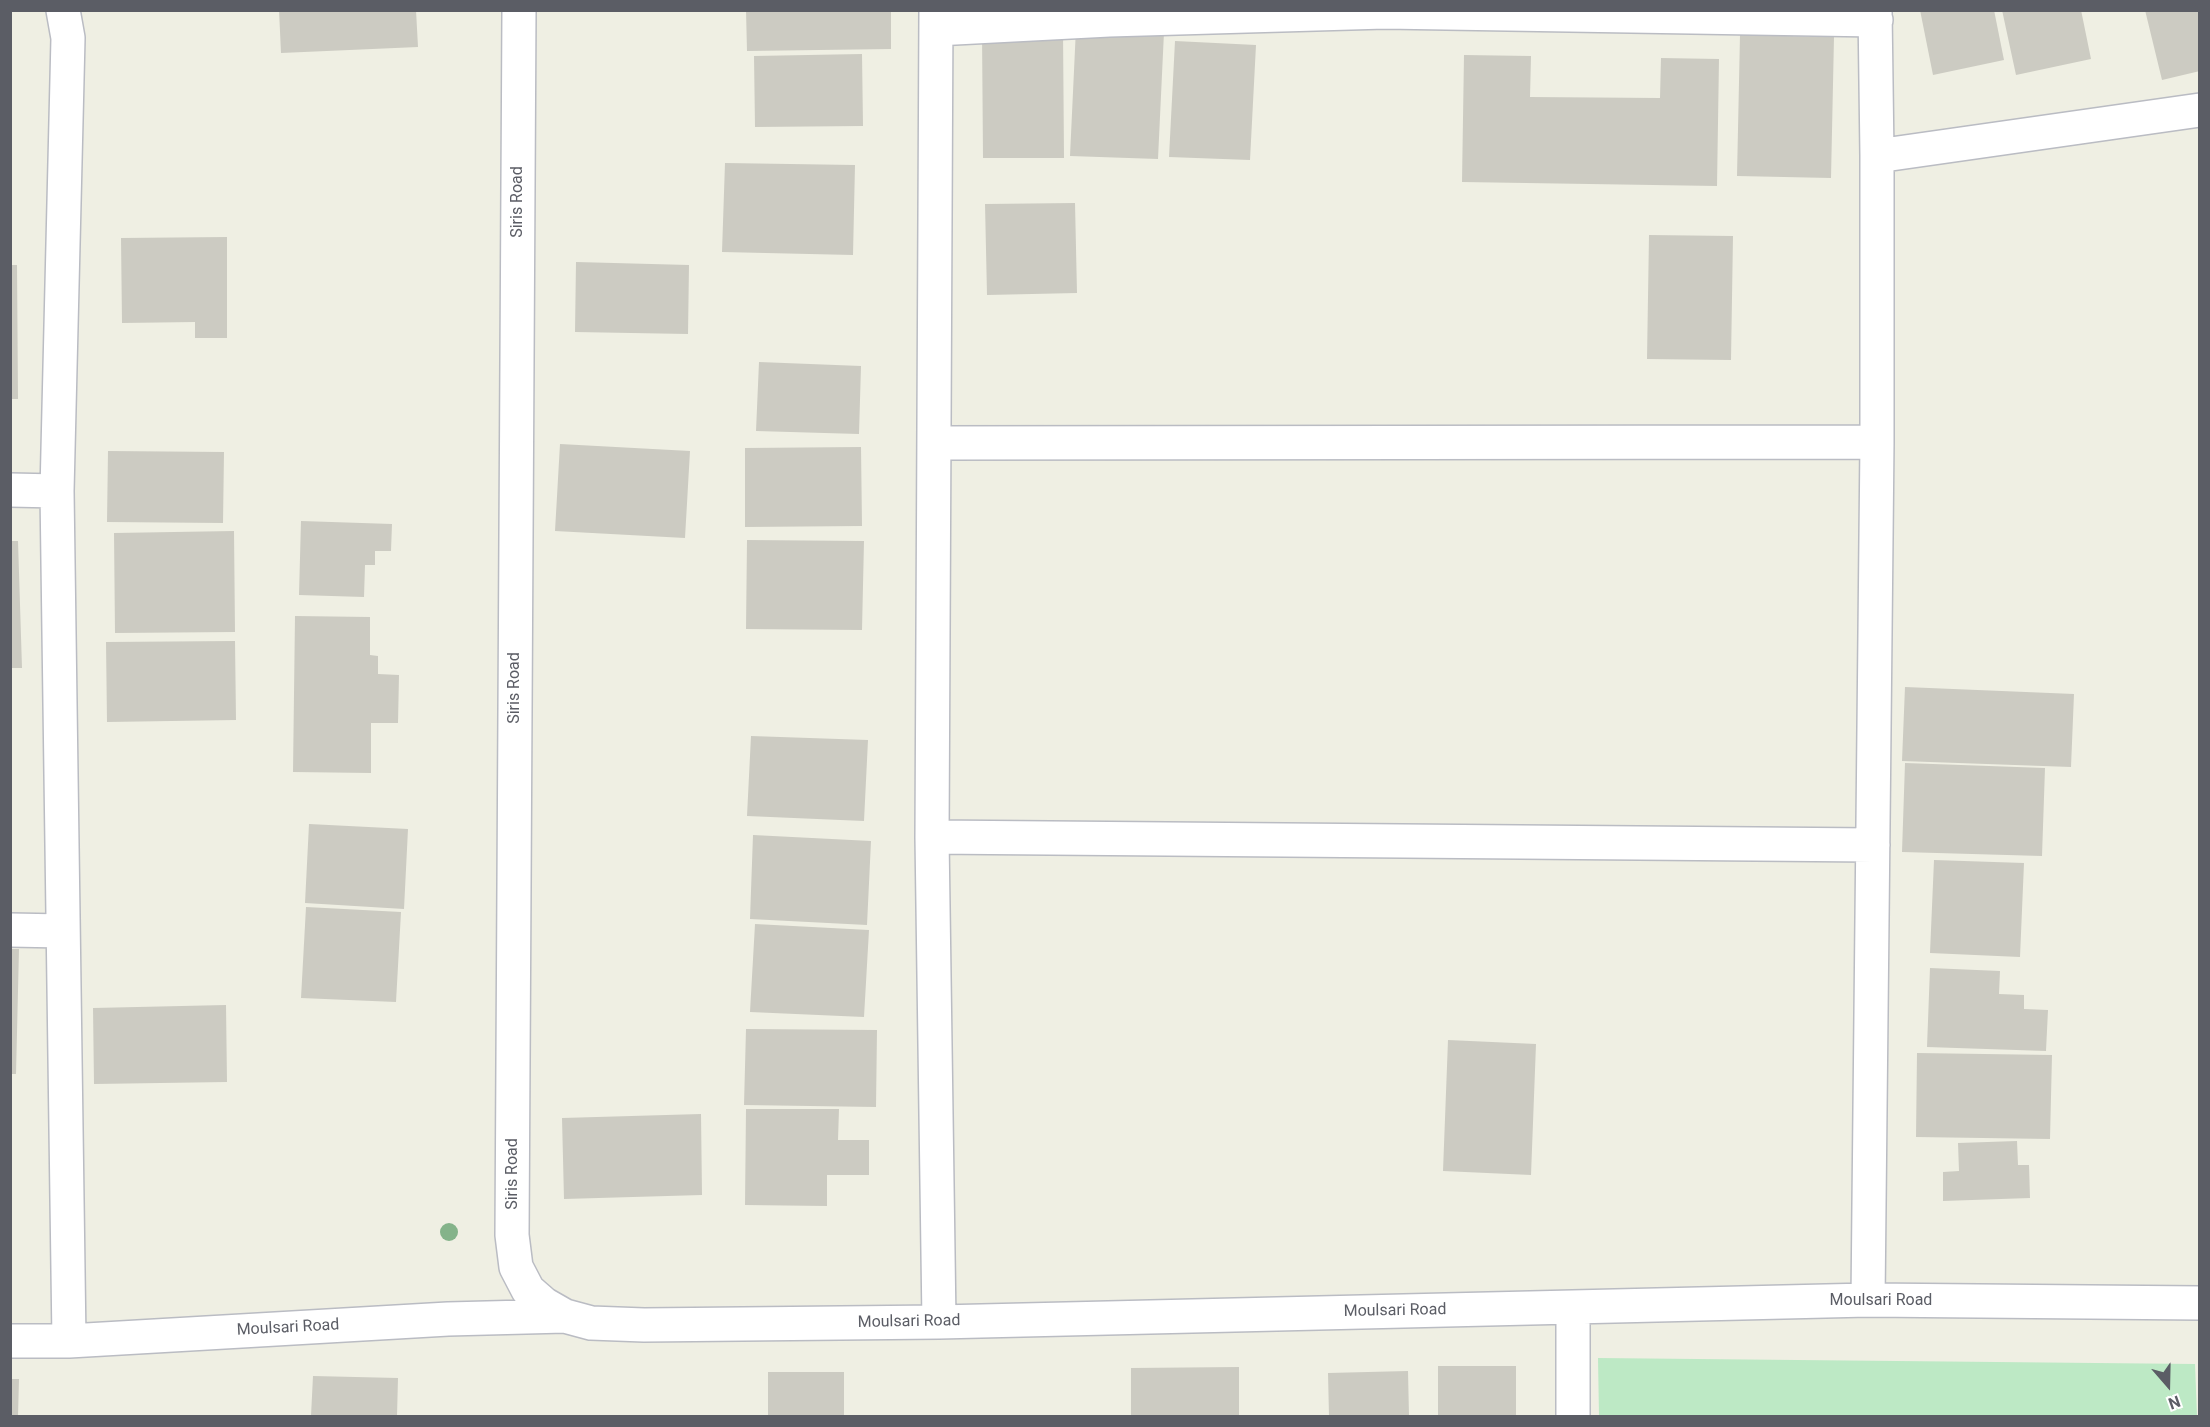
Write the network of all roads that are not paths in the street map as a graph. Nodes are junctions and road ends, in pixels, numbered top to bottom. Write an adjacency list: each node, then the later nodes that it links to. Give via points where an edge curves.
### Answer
1 (63, 10): 11 (street, via 68,38)
2 (519, 10): 19 (street, Siris Road, via 512,1235 516,1267 528,1290 544,1304)
3 (1385, 11): 4 (street); 5 (street, via 1109,20)
4 (1876, 15): 7 (street)
5 (936, 20): 9 (street)
6 (2199, 110): 7 (street)
7 (1877, 156): 8 (street)
8 (1877, 442): 9 (street); 13 (street)
9 (934, 443): 12 (street)
10 (10, 490): 11 (street)
11 (57, 491): 15 (street)
12 (932, 837): 13 (street); 20 (street)
13 (1873, 845): 16 (street)
14 (10, 930): 15 (street)
15 (63, 932): 22 (street)
16 (1868, 1300): 17 (street, Moulsari Road); 18 (street, Moulsari Road)
17 (2199, 1303)
18 (1573, 1307): 20 (street, Moulsari Road); 23 (street)
19 (578, 1319): 20 (street, Moulsari Road, via 644,1325); 22 (street, Moulsari Road, via 448,1319)
20 (939, 1322)
21 (10, 1341): 22 (street, Moulsari Road)
22 (69, 1341)
23 (1573, 1416)

